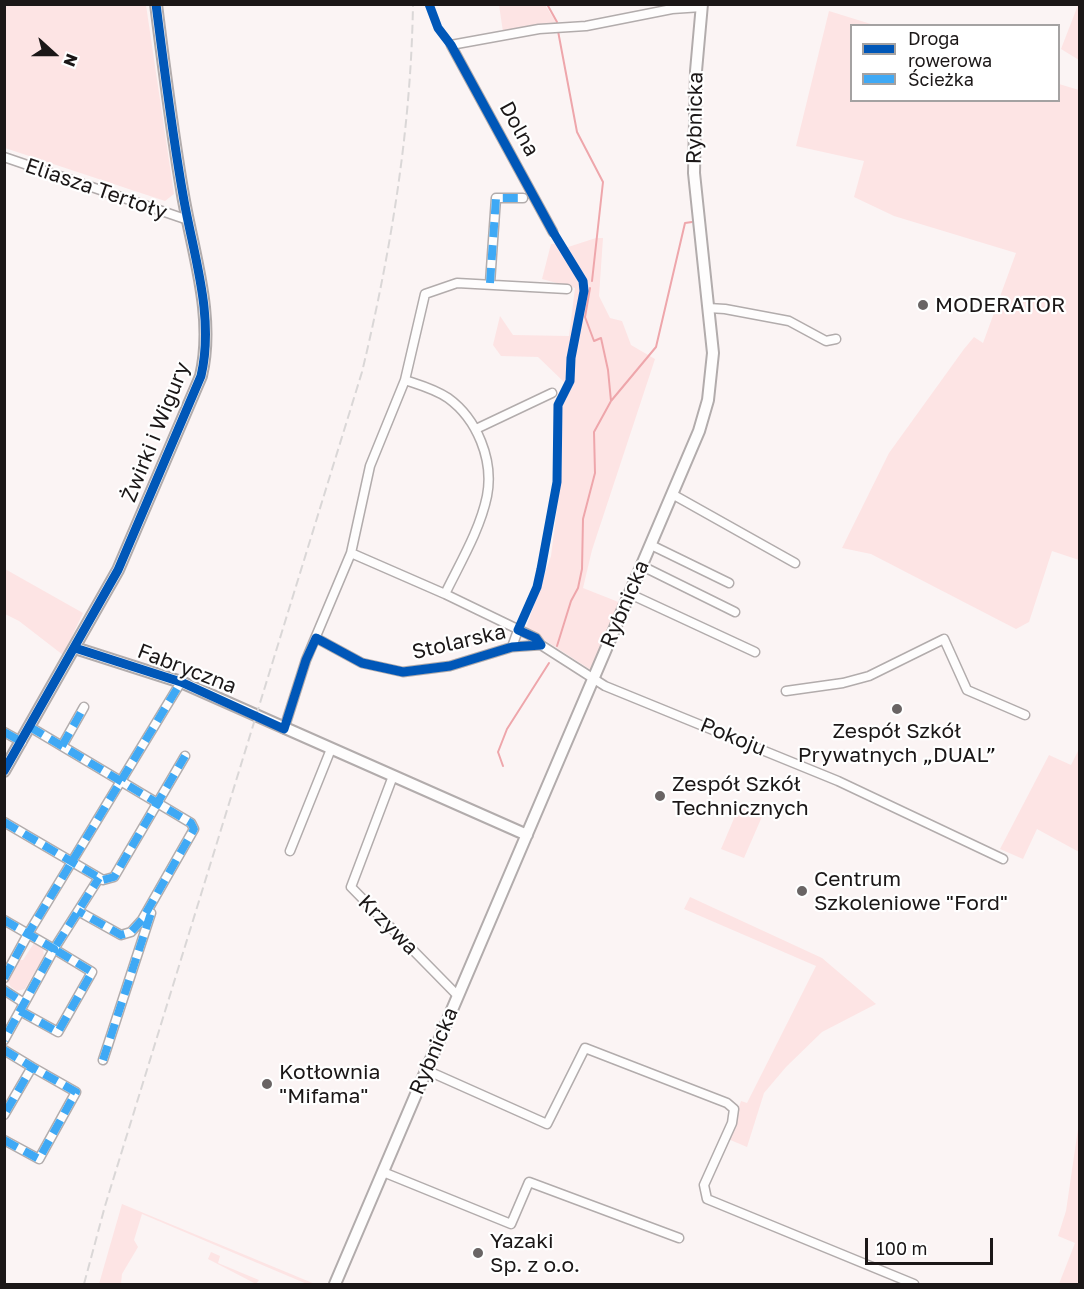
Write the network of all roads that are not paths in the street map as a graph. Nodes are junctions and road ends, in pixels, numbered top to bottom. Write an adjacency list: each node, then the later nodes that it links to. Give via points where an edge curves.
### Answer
1 (156, 4): 5 (street, Żwirki i Wigury)
2 (702, 6): 6 (street, Dolna, via 451,45); 9 (street, Rybnicka, via 693,136)
3 (4, 158): 5 (street, Eliasza Tertoły)
4 (523, 198): 7 (street, via 496,198)
5 (188, 220): 27 (street, Żwirki i Wigury, via 207,337 201,376 123,558)
6 (553, 232)
7 (490, 283): 8 (street); 11 (street, via 457,282 425,294)
8 (567, 289)
9 (708, 308): 10 (street, via 789,321 826,341); 14 (street, Rybnicka, via 713,353 708,400)
10 (836, 339)
11 (405, 380): 13 (street, via 431,388 454,403); 16 (street, via 370,466)
12 (552, 393): 13 (street)
13 (476, 429): 20 (street, via 485,452 487,497)
14 (672, 494): 15 (street, Rybnicka); 17 (street)
15 (651, 545): 18 (street, Rybnicka); 19 (street)
16 (351, 554): 20 (street, Stolarska); 24 (street)
17 (795, 563)
18 (642, 566): 21 (street, Rybnicka); 22 (street)
19 (729, 583)
20 (445, 594): 23 (street, Stolarska)
21 (630, 594): 28 (street); 29 (street, Rybnicka)
22 (735, 612)
23 (518, 630): 25 (street, Stolarska, via 536,638); 26 (street)
24 (316, 638): 26 (street, Stolarska, via 362,663 403,672 450,666); 35 (street)
25 (541, 645): 26 (street, Stolarska); 29 (street, Stolarska)
26 (512, 647)
27 (75, 648): 30 (street, Fabryczna); 34 (street, Żwirki i Wigury)
28 (755, 652)
29 (593, 679): 46 (street, Rybnicka); 48 (street, Pokoju, via 838,781)
30 (181, 682): 35 (street, Fabryczna); 43 (street)
31 (786, 691): 33 (street, via 869,676 944,639 967,690)
32 (84, 707): 38 (street)
33 (1025, 715)
34 (30, 728): 37 (street, Żwirki i Wigury); 38 (street)
35 (284, 729): 39 (street, Fabryczna)
36 (4, 732): 37 (street)
37 (22, 742): 41 (street, Żwirki i Wigury)
38 (62, 746): 43 (street)
39 (331, 749): 42 (street, Fabryczna); 47 (street)
40 (185, 756): 44 (street)
41 (4, 771)
42 (393, 776): 46 (street, Fabryczna); 58 (street, Krzywa, via 351,887)
43 (122, 782): 44 (street); 49 (street)
44 (157, 803): 50 (street, via 114,877); 51 (street, via 192,823 194,829)
45 (4, 822): 49 (street)
46 (527, 835): 58 (street, Rybnicka)
47 (290, 851)
48 (1003, 859)
49 (72, 862): 50 (street); 54 (street)
50 (99, 878): 52 (street)
51 (156, 896): 52 (street, via 142,920 131,932 121,935); 62 (street)
52 (78, 911): 55 (street)
53 (4, 920): 54 (street)
54 (28, 934): 55 (street); 56 (street)
55 (54, 949): 59 (street); 59 (street, via 92,972 58,1032)
56 (4, 978)
57 (4, 990): 59 (street)
58 (458, 996): 64 (street, Rybnicka)
59 (22, 1007): 60 (street)
60 (4, 1040)
61 (4, 1050): 63 (street)
62 (103, 1060)
63 (32, 1067): 65 (street); 66 (street, via 76,1092 39,1159)
64 (426, 1070): 67 (street, Rybnicka); 70 (street, via 547,1124 585,1048 727,1103 734,1109 732,1123 704,1185 707,1199)
65 (4, 1115)
66 (4, 1140)
67 (383, 1172): 68 (street, via 511,1224 529,1182); 69 (street, Rybnicka)
68 (679, 1238)
69 (335, 1284)
70 (914, 1284)

